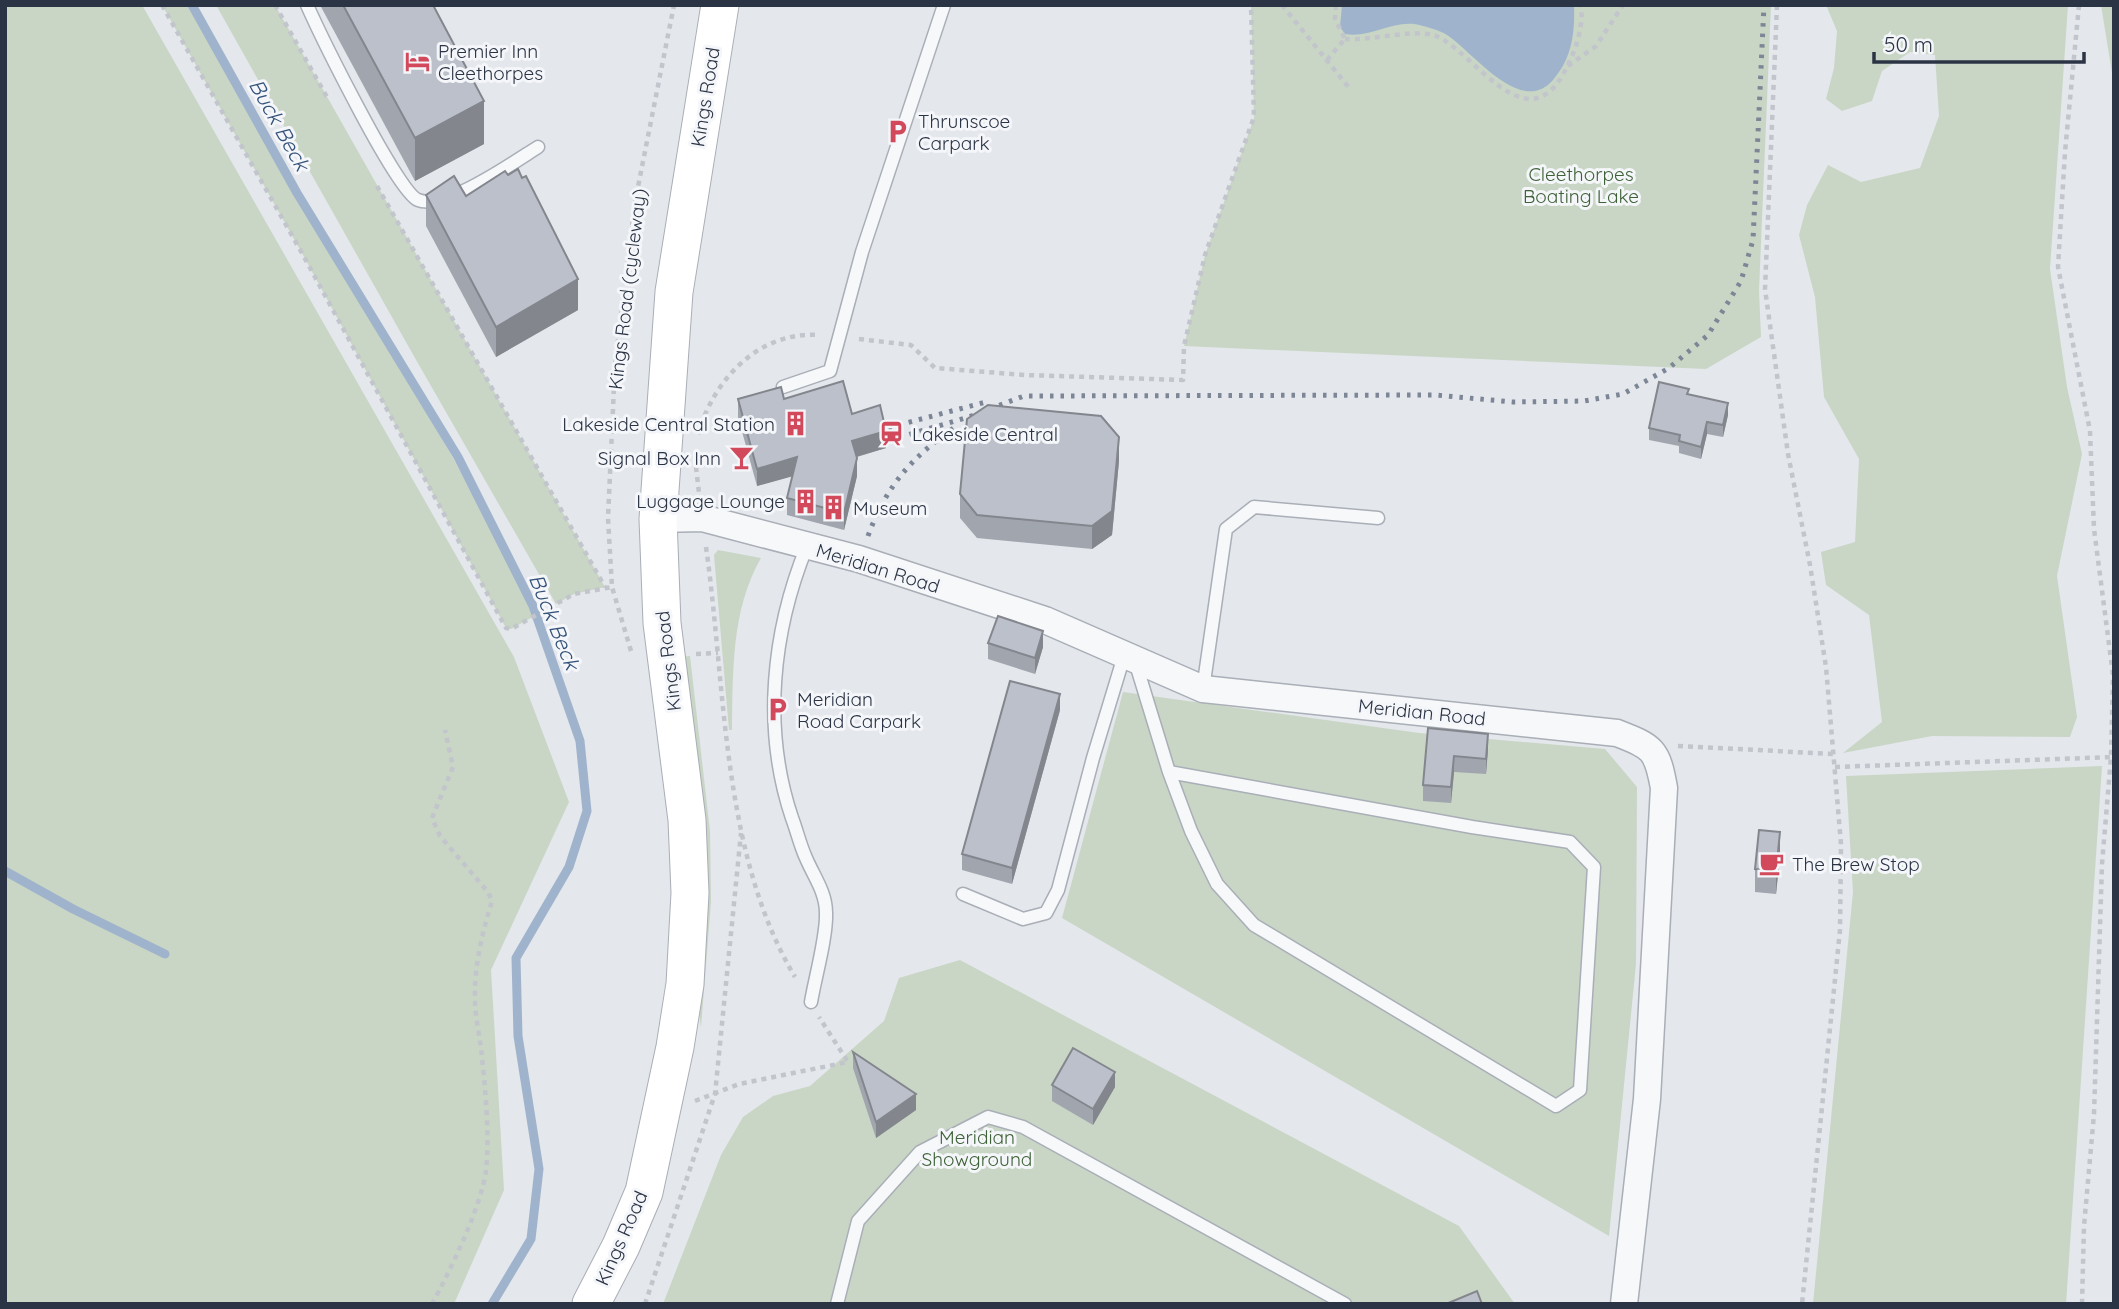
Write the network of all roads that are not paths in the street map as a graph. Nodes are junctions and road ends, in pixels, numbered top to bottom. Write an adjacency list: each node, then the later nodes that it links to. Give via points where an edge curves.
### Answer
1 (307, 5): 4 (lane, via 383,153 405,190 418,200 454,196)
2 (720, 5): 7 (street, Kings Road, via 674,292)
3 (944, 5): 5 (lane, via 862,252 830,370)
4 (538, 147)
5 (783, 387)
6 (1378, 518): 10 (lane, via 1254,507 1226,529)
7 (658, 519): 8 (street, Meridian Road, via 702,518); 14 (street, Kings Road, via 662,623 687,820 690,892 684,984 644,1192)
8 (807, 546): 9 (street, Meridian Road, via 1045,620); 13 (lane, via 783,620 774,677 784,793 805,857 824,895 827,915)
9 (1129, 659): 10 (street, Meridian Road); 11 (lane); 12 (lane, via 1093,758 1058,890 1046,913 1023,919)
10 (1203, 689): 17 (street, Meridian Road, via 1617,733 1647,744 1660,762 1664,788 1647,1099)
11 (1169, 772): 11 (lane, via 1570,842 1594,867 1580,1090 1556,1106 1254,925 1217,884)
12 (963, 894)
13 (811, 1003)
14 (591, 1304)
15 (837, 1304): 16 (lane, via 858,1222 920,1152 988,1117 1023,1127)
16 (1345, 1304)
17 (1623, 1304)

